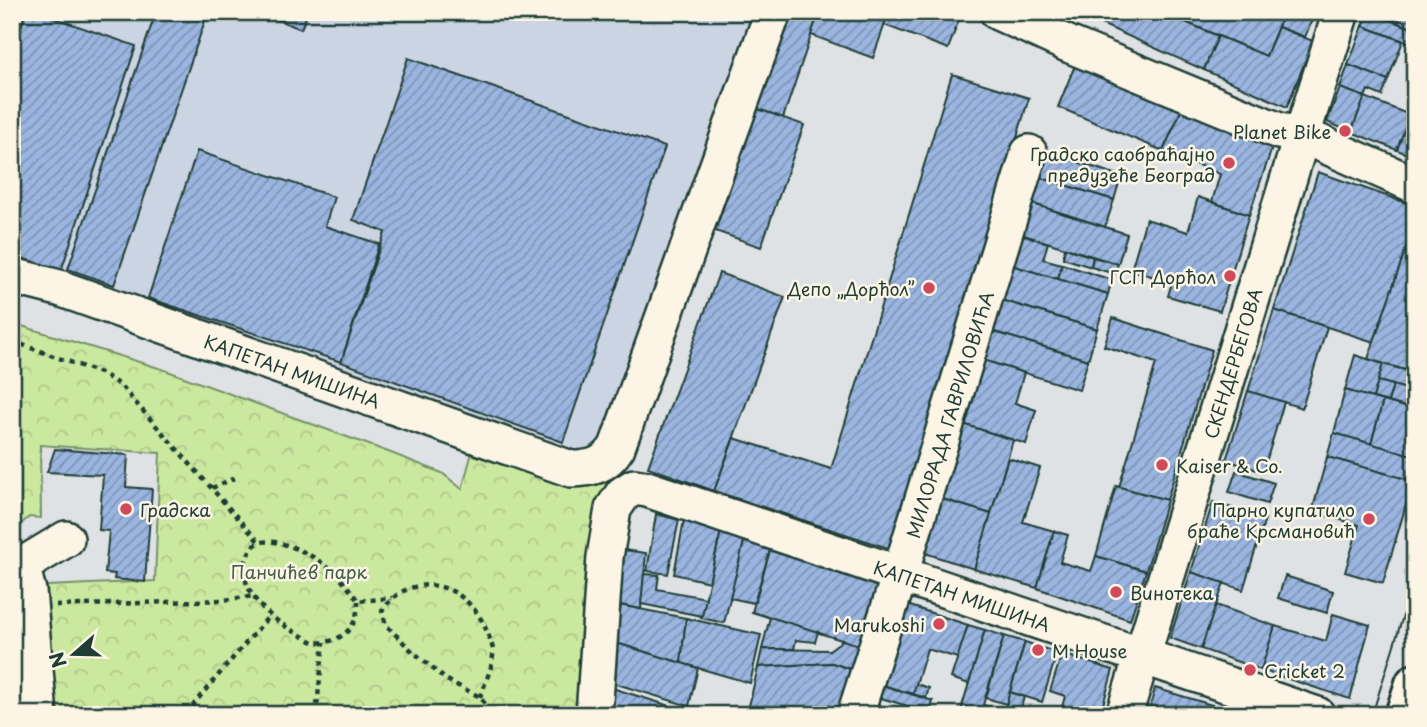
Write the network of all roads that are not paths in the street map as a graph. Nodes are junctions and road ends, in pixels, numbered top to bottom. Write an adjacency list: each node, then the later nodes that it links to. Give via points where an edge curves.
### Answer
1 (773, 12): 7 (street, КАПЕТАН МИШИНА, via 617,447 597,466 571,469 72,293)
2 (998, 12): 4 (street, via 1279,131)
3 (1341, 12): 4 (street, СКЕНДЕРБЕГОВА)
4 (1302, 135): 6 (street); 11 (street, СКЕНДЕРБЕГОВА)
5 (1028, 153): 10 (street, МИЛОРАДА ГАВРИЛОВИЋА)
6 (1415, 185)
7 (12, 276)
8 (66, 539): 9 (street)
9 (15, 565): 13 (street, via 28,591)
10 (900, 574): 11 (street, КАПЕТАН МИШИНА); 14 (street, КАПЕТАН МИШИНА, via 634,487 613,509 605,557); 15 (street, МИЛОРАДА ГАВРИЛОВИЋА)
11 (1142, 656): 16 (street, СКЕНДЕРБЕГОВА); 17 (street, КАПЕТАН МИШИНА)
12 (1415, 684): 18 (main road)
13 (39, 715)
14 (594, 715)
15 (855, 715)
16 (1124, 715)
17 (1317, 715)
18 (1405, 715)

